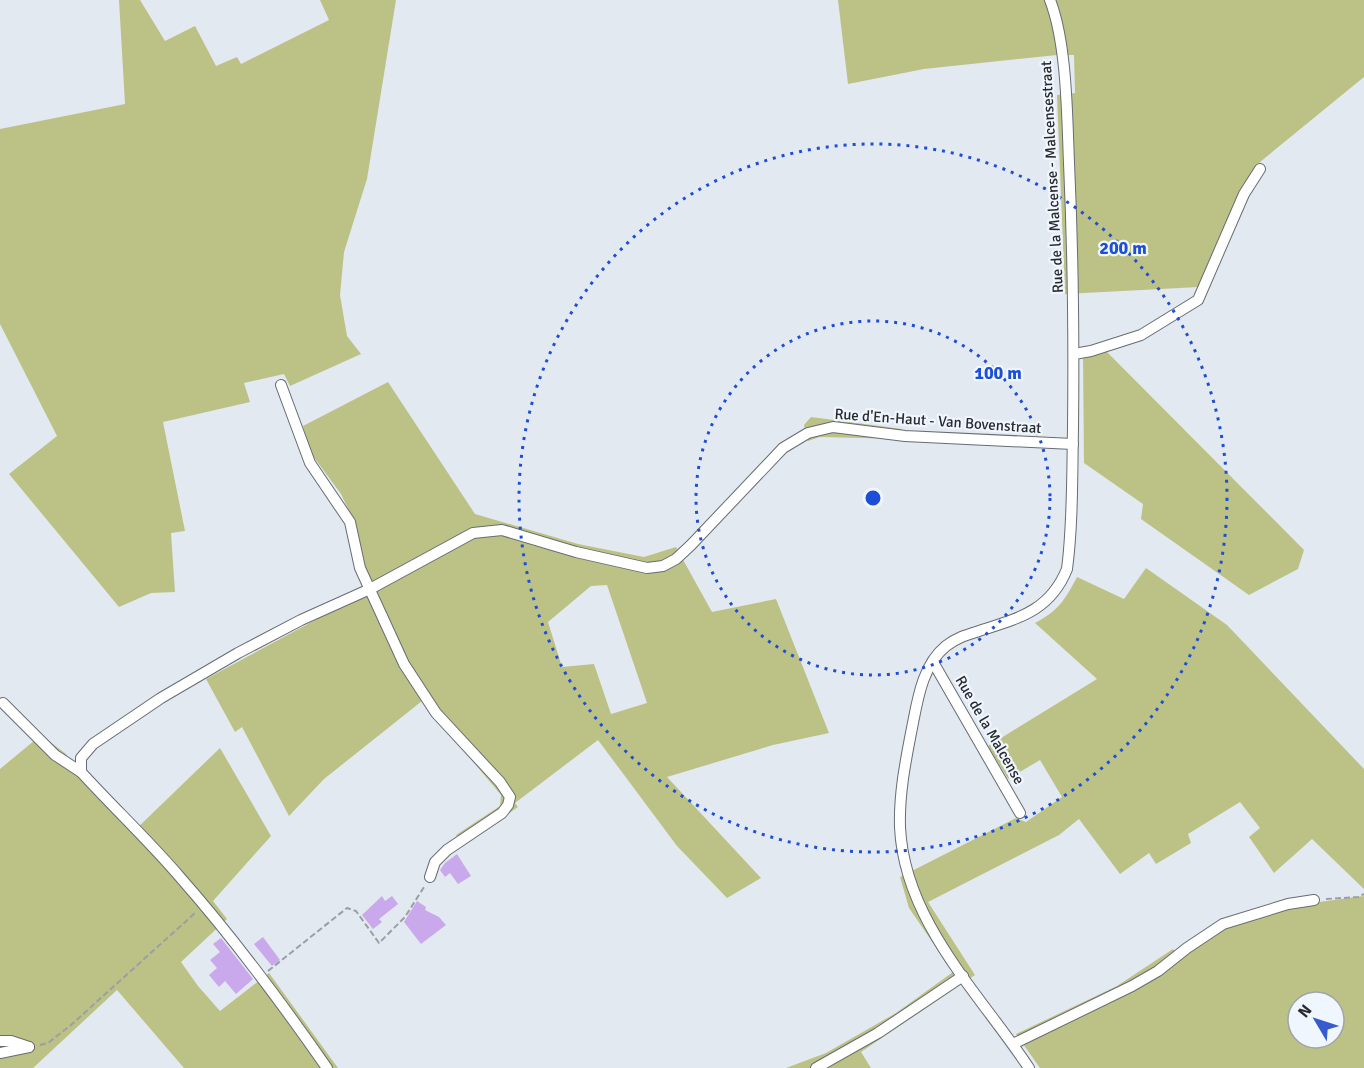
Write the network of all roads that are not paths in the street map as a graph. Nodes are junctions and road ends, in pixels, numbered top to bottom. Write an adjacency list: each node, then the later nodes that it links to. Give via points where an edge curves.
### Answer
1 (1050, 0): 3 (street, Rue de la Malcense - Malcensestraat, via 1064,66)
2 (1260, 169): 3 (street, via 1244,194 1198,300 1141,335)
3 (1074, 354): 5 (street, Rue de la Malcense - Malcensestraat)
4 (281, 385): 6 (street, via 310,463 350,522 360,568)
5 (1073, 444): 6 (street, Rue d'En-Haut - Van Bovenstraat, via 904,436 833,427 808,433 783,448 691,545 663,566 647,568 613,561 502,531 473,533); 7 (street, Rue de la Malcense - Malcensestraat, via 1069,554 1061,583 1047,602 1030,613 955,639)
6 (370, 589): 9 (street, Rue d'En-Haut - Van Bovenstraat, via 269,637 161,698 93,744 81,758); 11 (street, via 404,664 436,713 510,797 502,813 447,850 435,862)
7 (933, 662): 10 (street, Rue de la Malcense); 13 (street, Rue de la Malcense - Malcensestraat, via 917,700 900,795 900,829 905,860 926,920)
8 (3, 703): 9 (street, via 55,755)
9 (81, 772): 17 (street, via 204,905)
10 (1020, 813)
11 (430, 877)
12 (1314, 900): 15 (street, via 1223,924 1132,986)
13 (963, 976): 15 (street, Rue de la Malcense - Malcensestraat); 18 (street, via 878,1033)
14 (0, 1041): 16 (street, via 29,1047)
15 (1013, 1044): 19 (street, Rue de la Malcense - Malcensestraat)
16 (0, 1053)
17 (327, 1068)
18 (816, 1068)
19 (1029, 1068)

